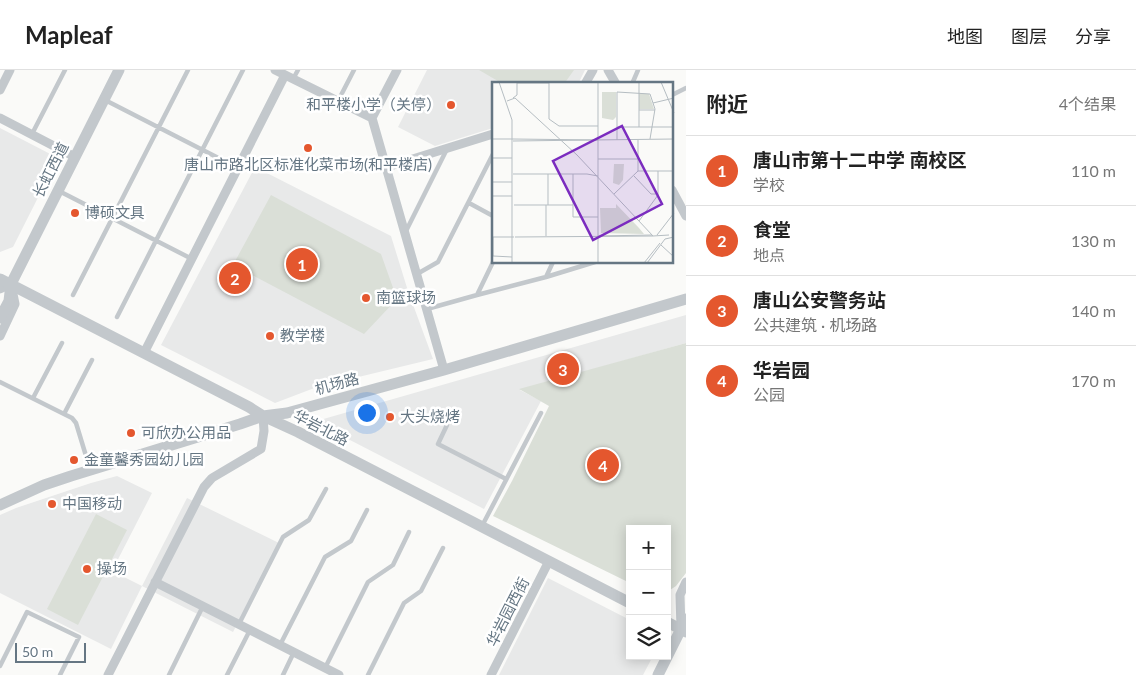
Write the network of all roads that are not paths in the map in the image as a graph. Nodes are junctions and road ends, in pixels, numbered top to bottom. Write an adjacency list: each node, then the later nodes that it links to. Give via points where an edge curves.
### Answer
1 (10, 70): 18 (street)
2 (65, 70): 25 (lane)
3 (119, 70): 20 (street, 长虹西道)
4 (188, 70): 24 (lane)
5 (243, 70): 28 (lane)
6 (275, 70): 13 (street)
7 (298, 70): 13 (lane)
8 (354, 70): 21 (lane)
9 (396, 70): 23 (street)
10 (593, 70): 14 (street)
11 (608, 70): 15 (street)
12 (638, 70): 16 (lane)
13 (289, 77): 21 (street); 32 (street)
14 (587, 82)
15 (615, 82)
16 (633, 82)
17 (686, 88): 19 (lane)
18 (0, 90)
19 (674, 94)
20 (104, 100): 24 (lane); 29 (street, 长虹西道)
21 (338, 101): 23 (street)
22 (0, 118): 25 (street)
23 (372, 118): 31 (street)
24 (158, 127): 28 (lane); 38 (lane)
25 (32, 134): 29 (street)
26 (492, 135): 27 (street)
27 (447, 149): 31 (street); 39 (lane)
28 (202, 150): 32 (lane); 40 (lane)
29 (75, 157): 33 (street, 长虹西道)
30 (492, 158): 35 (lane)
31 (387, 167): 39 (street)
32 (238, 168): 41 (street)
33 (58, 191): 38 (lane); 48 (street, 长虹西道)
34 (674, 194): 37 (street)
35 (469, 203): 36 (lane); 45 (lane, via 438,262)
36 (492, 215)
37 (686, 216)
38 (112, 218): 40 (lane); 49 (lane)
39 (405, 232): 45 (street)
40 (156, 241): 41 (lane); 54 (lane)
41 (192, 259): 57 (street)
42 (493, 264): 50 (lane)
43 (552, 264): 46 (lane)
44 (588, 264): 46 (lane)
45 (417, 274): 52 (street)
46 (546, 277): 50 (lane)
47 (0, 279): 48 (street, 华岩北路)
48 (4, 288): 53 (street, 长虹西道, via 9,301); 55 (street, via 15,304); 57 (street, 华岩北路)
49 (73, 295)
50 (477, 295): 52 (lane)
51 (686, 299): 59 (street, 机场路)
52 (427, 309): 59 (street)
53 (0, 318)
54 (117, 318)
55 (0, 336)
56 (62, 343): 61 (lane)
57 (144, 353): 64 (street, 华岩北路)
58 (92, 360): 63 (lane)
59 (444, 370): 64 (street, 机场路, via 287,413)
60 (0, 382): 61 (lane)
61 (33, 398): 63 (lane)
62 (541, 413): 67 (lane)
63 (64, 414): 66 (lane, via 76,423)
64 (263, 416): 66 (street, 机场路); 71 (street, 华岩北路); 75 (street, via 260,449 212,478 204,487)
65 (447, 425): 67 (lane, via 438,444)
66 (90, 471): 69 (street, 机场路, via 44,485)
67 (506, 479): 71 (lane)
68 (326, 490): 80 (lane, via 309,520 283,537)
69 (0, 505)
70 (367, 510): 83 (lane, via 351,541 325,557)
71 (482, 527): 74 (street, 华岩北路)
72 (409, 532): 86 (lane, via 392,565 368,582)
73 (443, 548): 93 (lane, via 421,590 404,603)
74 (549, 561): 77 (street, 华岩北路); 94 (street, 华岩园西街)
75 (155, 582): 78 (street); 88 (street)
76 (686, 582): 81 (street, via 680,595)
77 (626, 601)
78 (204, 606): 80 (street); 89 (lane)
79 (671, 623): 81 (street)
80 (239, 624): 82 (street)
81 (684, 627): 95 (street)
82 (250, 630): 83 (street); 90 (lane)
83 (280, 645): 84 (street)
84 (294, 652): 86 (street); 91 (lane)
85 (0, 666): 87 (lane, via 27,612 79,637)
86 (325, 668): 92 (street)
87 (60, 675)
88 (108, 675)
89 (169, 675)
90 (227, 675)
91 (283, 675)
92 (339, 675)
93 (368, 675)
94 (491, 675)
95 (658, 675)

